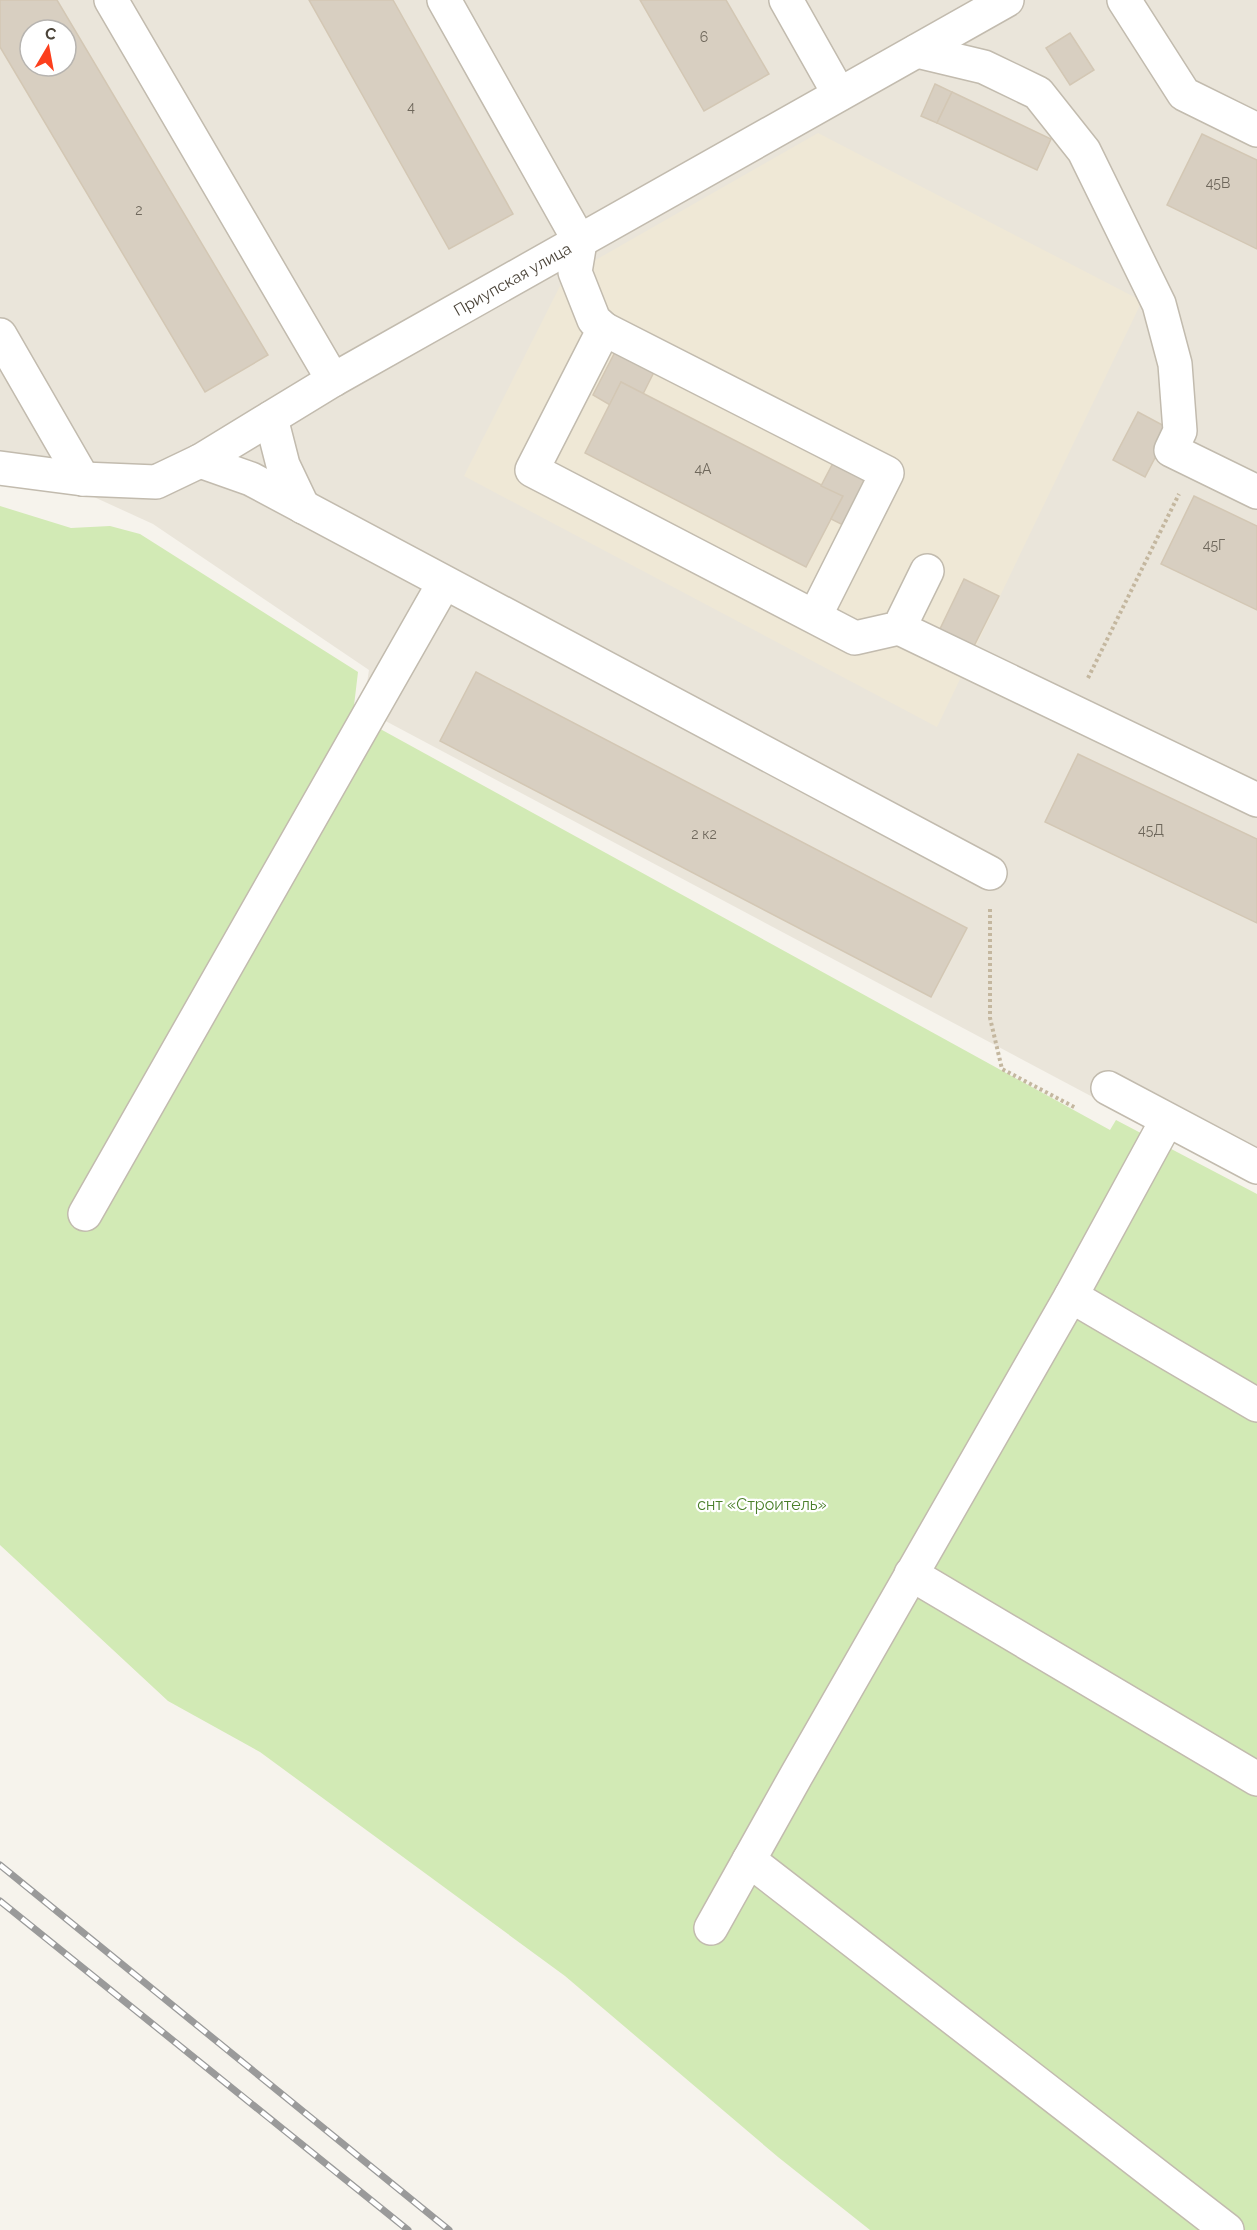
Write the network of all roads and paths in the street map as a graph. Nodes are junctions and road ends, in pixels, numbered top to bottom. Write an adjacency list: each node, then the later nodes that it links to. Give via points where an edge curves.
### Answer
1 (111, 0): 12 (street)
2 (444, 0): 9 (street)
3 (786, 0): 7 (street)
4 (1007, 0): 6 (street, Приупская улица)
5 (1124, 0): 8 (street, via 1184,94)
6 (917, 51): 7 (street, Приупская улица); 15 (street, via 984,67 1038,93 1084,151 1159,304 1176,375 1179,431 1171,450)
7 (839, 94): 9 (street, Приупская улица)
8 (1257, 130)
9 (580, 243): 10 (street, via 575,272 594,320); 12 (street, Приупская улица)
10 (604, 329): 22 (street, via 532,470); 22 (street, via 887,473)
11 (0, 335): 17 (street)
12 (333, 380): 13 (street, Приупская улица)
13 (271, 418): 14 (street, Приупская улица); 19 (street, via 283,465)
14 (200, 461): 17 (street, Приупская улица, via 156,482); 19 (street, via 251,479)
15 (1195, 462): 18 (street); 24 (path)
16 (0, 468): 17 (street, Приупская улица)
17 (83, 479)
18 (1257, 492)
19 (303, 507): 21 (street)
20 (927, 571): 23 (street)
21 (444, 583): 26 (street); 30 (street)
22 (815, 616): 23 (street, via 855,638)
23 (899, 628): 24 (street)
24 (1071, 711): 25 (street)
25 (1257, 800)
26 (990, 873): 27 (path, via 990,1018 1002,1069 1092,1117)
27 (1108, 1089): 28 (street)
28 (1167, 1120): 29 (street); 31 (street)
29 (1257, 1167)
30 (85, 1214)
31 (1071, 1296): 32 (street); 33 (street)
32 (1257, 1405)
33 (911, 1574): 34 (street); 35 (street)
34 (1257, 1779)
35 (749, 1860): 36 (street); 37 (street)
36 (711, 1928)
37 (1227, 2230)

